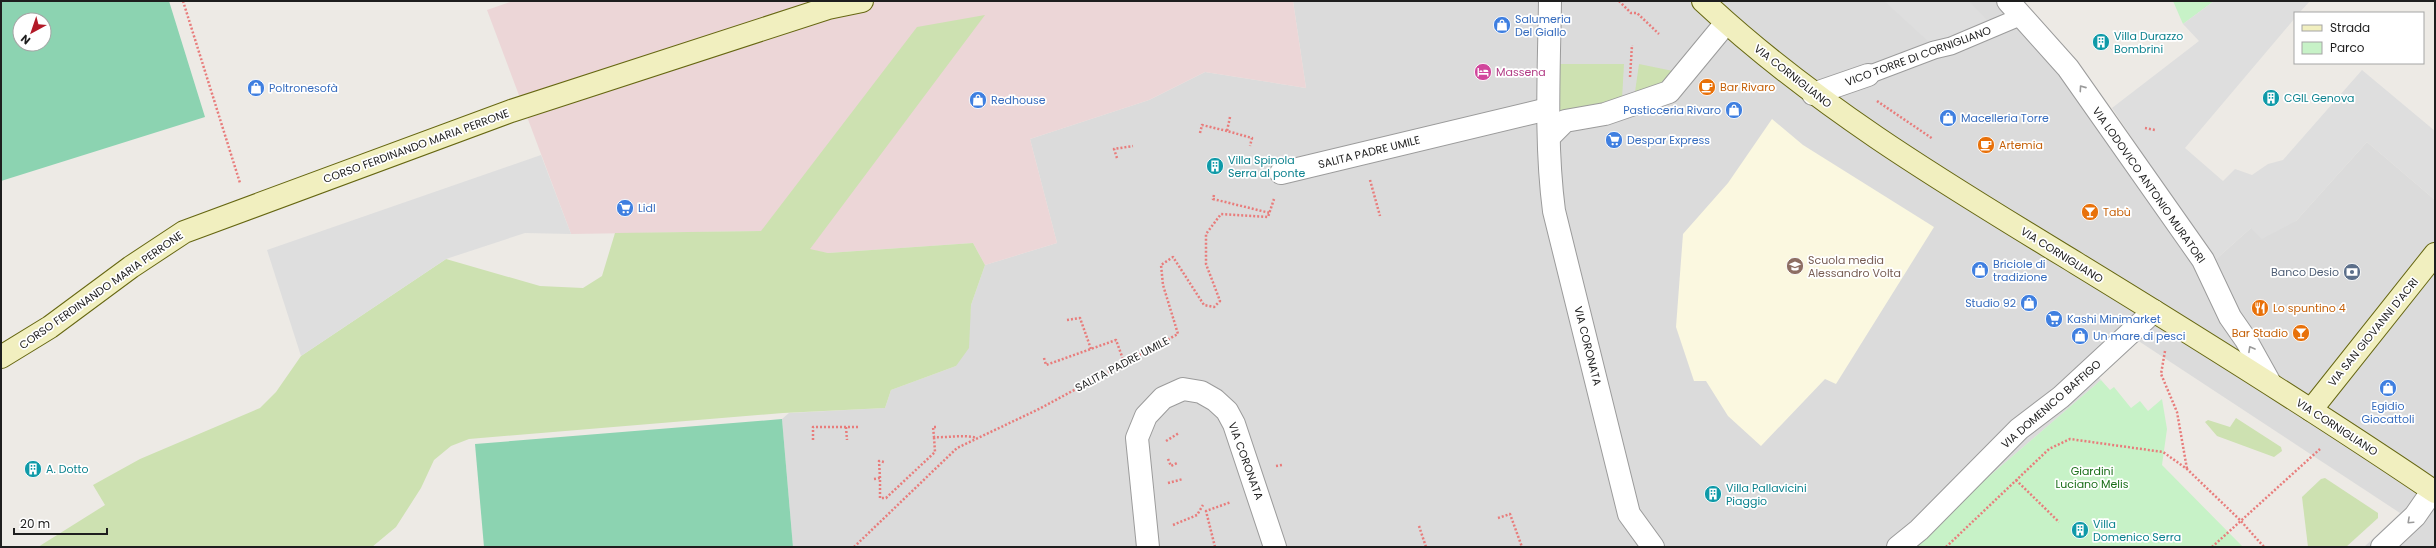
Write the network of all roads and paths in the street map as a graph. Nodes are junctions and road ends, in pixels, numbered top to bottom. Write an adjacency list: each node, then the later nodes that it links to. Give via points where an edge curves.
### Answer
1 (183, 1): 23 (path)
2 (862, 1): 23 (main road, CORSO FERDINANDO MARIA PERRONE, via 828,8 511,111)
3 (1550, 1): 11 (street, VIA CORONATA)
4 (1619, 1): 8 (path, via 1630,13 1637,14)
5 (1702, 1): 7 (main road, VIA CORNIGLIANO)
6 (2015, 8): 9 (lane, VICO TORRE DI CORNIGLIANO, via 1951,46); 33 (street, VIA LODOVICO ANTONIO MURATORI, one-way to 6, via 2230,317 2203,260 2068,68)
7 (1726, 23): 10 (main road, VIA CORNIGLIANO); 17 (street, via 1669,92 1605,114 1565,121)
8 (1659, 34)
9 (1868, 75): 10 (street, VICO TORRE DI CORNIGLIANO)
10 (1813, 94): 26 (main road, VIA CORNIGLIANO, via 1977,202)
11 (1548, 109): 17 (street, VIA CORONATA); 21 (street, SALITA PADRE UMILE)
12 (1230, 117): 15 (path)
13 (2142, 128): 14 (path)
14 (2155, 130)
15 (1227, 131): 16 (path, via 1202,125); 19 (path, via 1252,138)
16 (1200, 133)
17 (1549, 136): 66 (street, VIA CORONATA, via 1554,211 1629,514)
18 (1134, 146): 20 (path, via 1114,149)
19 (1250, 146)
20 (1117, 158)
21 (1281, 173): 24 (path)
22 (1214, 195): 24 (path, via 1213,199)
23 (248, 208): 30 (main road, CORSO FERDINANDO MARIA PERRONE, via 184,232 131,267 50,327)
24 (1270, 213): 32 (path, SALITA PADRE UMILE, via 1268,217 1220,214 1206,234 1206,264 1220,301 1214,307 1204,305 1173,257 1161,265 1163,285 1178,334)
25 (2435, 254): 34 (main road, VIA SAN GIOVANNI D'ACRI)
26 (2154, 311): 33 (main road, VIA CORNIGLIANO); 67 (street, VIA DOMENICO BAFFIGO, via 2061,397 2019,429 1919,530)
27 (1067, 320): 28 (path, via 1080,318)
28 (1091, 349): 31 (path, via 1046,365); 32 (path, via 1116,340)
29 (2165, 351): 48 (path, via 2161,374 2177,412)
30 (1, 357)
31 (1044, 358)
32 (1124, 362): 41 (path, SALITA PADRE UMILE, via 1039,409)
33 (2270, 383): 34 (main road, VIA CORNIGLIANO)
34 (2311, 410): 35 (main road, VIA CORNIGLIANO)
35 (2336, 426): 52 (main road, VIA CORNIGLIANO); 57 (path, via 2318,451)
36 (846, 427): 37 (path); 42 (path, via 813,427); 43 (path)
37 (860, 427)
38 (936, 427): 40 (path, via 933,427)
39 (1179, 433): 44 (path)
40 (934, 437): 41 (path); 49 (path, via 935,452 886,498 880,498)
41 (977, 438): 60 (path, SALITA PADRE UMILE, via 957,448)
42 (813, 440)
43 (847, 440)
44 (1163, 442)
45 (1167, 454): 47 (path, via 1171,466)
46 (884, 462): 49 (path, via 879,462)
47 (1176, 462)
48 (2187, 469): 51 (path, via 2164,452 2070,439 2048,449); 57 (path)
49 (880, 478): 50 (path)
50 (874, 480)
51 (2016, 480): 58 (path); 68 (path)
52 (2434, 491): 71 (street, one-way to 71, via 2415,516)
53 (1258, 494): 61 (street, VIA CORONATA, via 1234,424 1227,411 1201,392 1183,389 1163,398 1146,416 1137,438); 62 (path, via 1206,511); 63 (street, VIA CORONATA)
54 (1203, 505): 55 (path)
55 (1197, 515)
56 (1498, 518): 65 (path, via 1510,514)
57 (2240, 520): 69 (path); 70 (path)
58 (2059, 522)
59 (1419, 526): 64 (path)
60 (854, 547)
61 (1148, 547)
62 (1215, 547)
63 (1275, 547)
64 (1426, 547)
65 (1522, 547)
66 (1653, 547)
67 (1898, 547)
68 (1946, 547)
69 (2212, 547)
70 (2264, 547)
71 (2382, 547)

